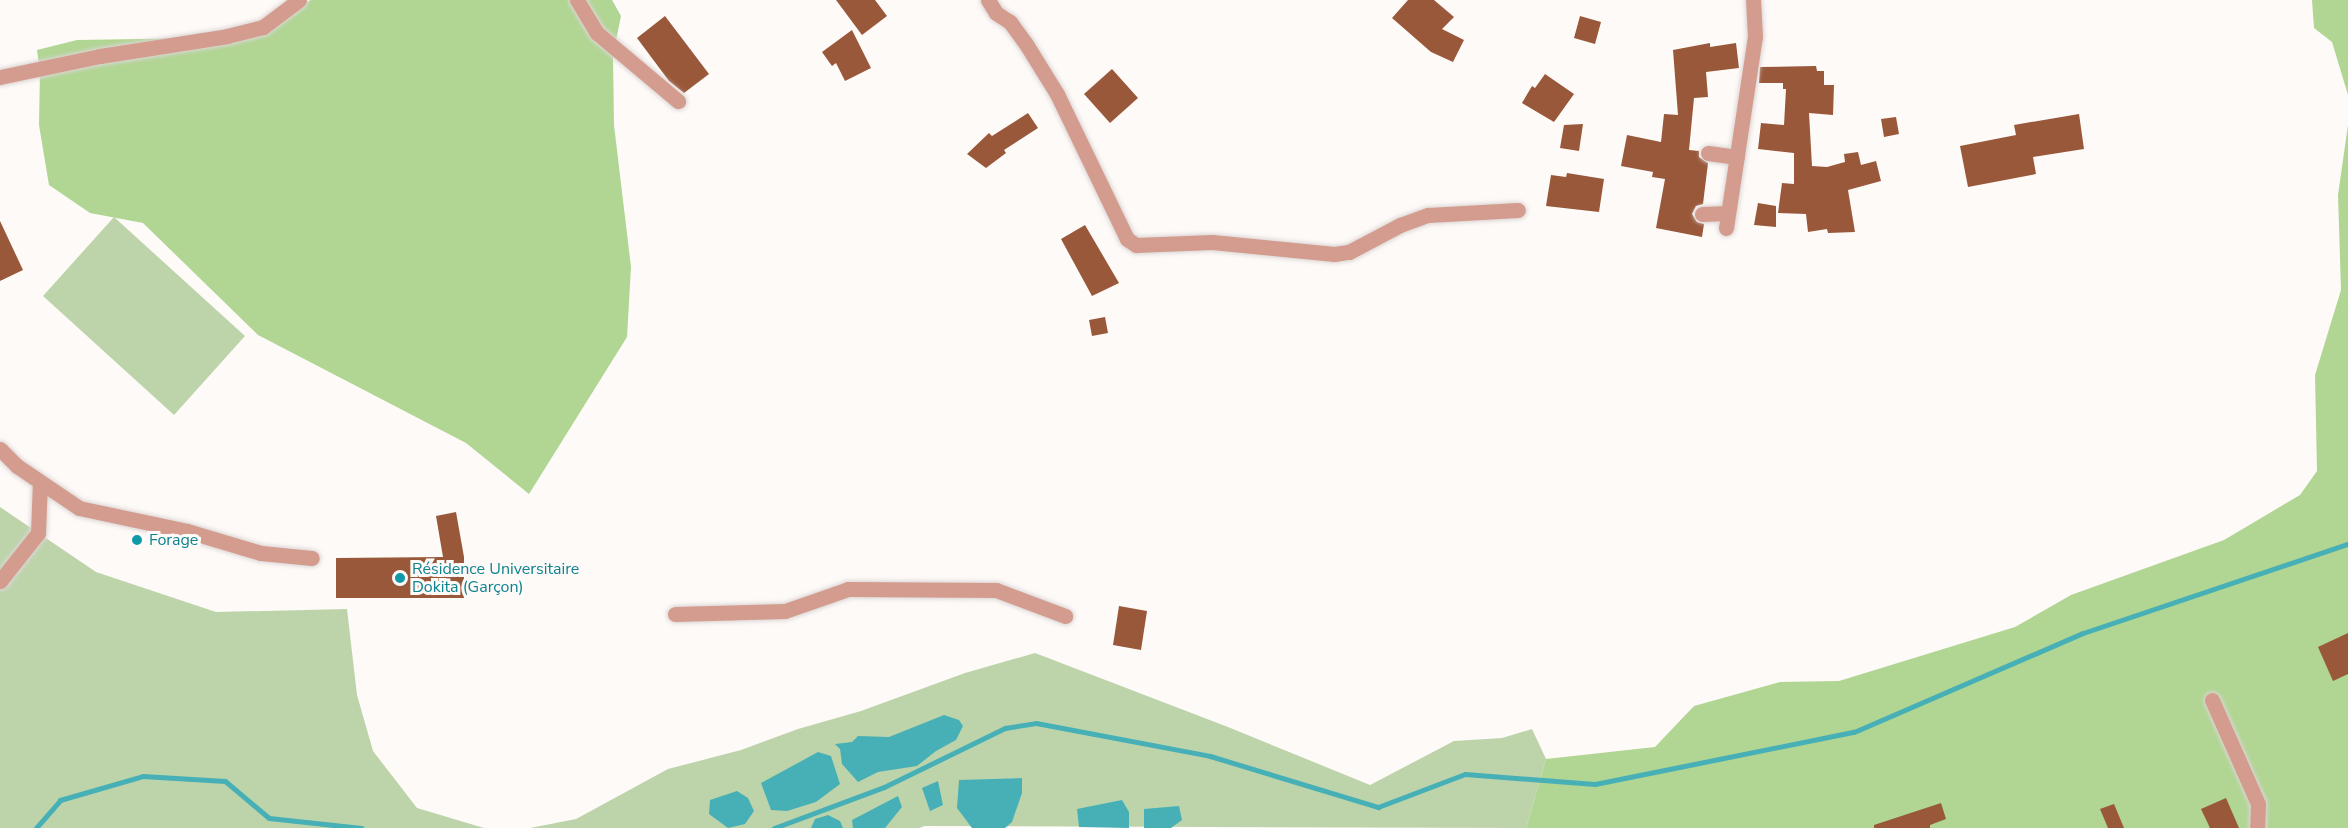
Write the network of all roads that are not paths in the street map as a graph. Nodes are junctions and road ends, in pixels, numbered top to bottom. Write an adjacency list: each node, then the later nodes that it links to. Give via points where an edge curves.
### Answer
1 (300, 0): 5 (street, via 262,27 227,36)
2 (577, 0): 6 (street, via 597,33)
3 (988, 0): 9 (street, via 996,14 1010,22 1052,85 1126,238 1136,245 1212,242 1334,254 1349,252 1428,215)
4 (1753, 0): 8 (street, via 1755,37)
5 (0, 77)
6 (678, 101)
7 (1708, 153): 8 (street)
8 (1737, 157): 10 (street, via 1727,220)
9 (1518, 210)
10 (1702, 214)
11 (0, 449): 12 (street)
12 (40, 482): 13 (street, via 79,508 188,531 261,554); 14 (street, via 38,532)
13 (312, 558)
14 (0, 581)
15 (675, 614): 16 (street, via 785,611 848,589 996,590)
16 (1065, 616)
17 (2212, 700): 18 (street, via 2258,804)
18 (2257, 828)

